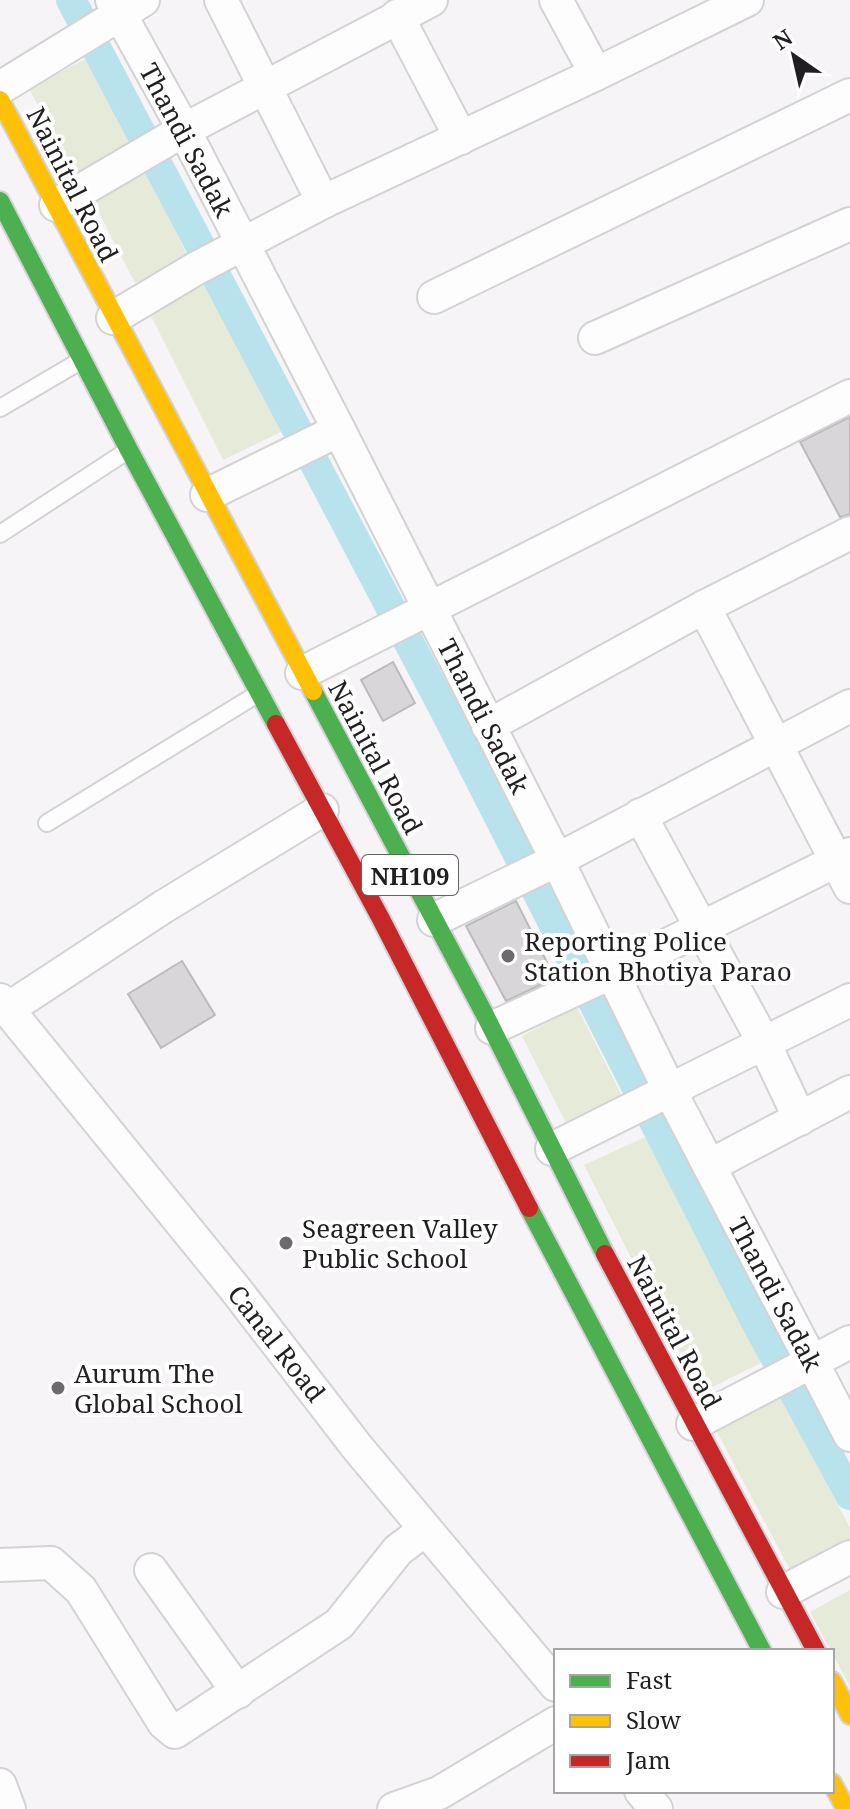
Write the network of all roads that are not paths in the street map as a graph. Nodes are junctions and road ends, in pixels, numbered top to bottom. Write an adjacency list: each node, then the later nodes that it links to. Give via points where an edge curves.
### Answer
1 (221, 0): 9 (street)
2 (431, 0): 5 (street)
3 (556, 0): 7 (street)
4 (735, 3): 7 (street)
5 (397, 16): 9 (street); 12 (street)
6 (110, 17): 8 (street); 13 (street, Thandi Sadak)
7 (596, 74): 12 (street)
8 (0, 88)
9 (265, 88): 13 (street); 15 (street)
10 (850, 95): 19 (street)
11 (0, 100): 16 (highway, Nainital Road / NH109)
12 (461, 138): 15 (street)
13 (160, 145): 16 (street); 18 (street, Thandi Sadak)
14 (0, 201): 22 (highway, Nainital Road / NH109)
15 (323, 202): 18 (street)
16 (56, 205): 20 (highway, Nainital Road / NH109)
17 (850, 224): 21 (street)
18 (219, 258): 20 (street); 25 (street, Thandi Sadak)
19 (434, 297)
20 (113, 318): 27 (highway, Nainital Road / NH109)
21 (595, 338)
22 (82, 360): 24 (lane); 26 (highway, Nainital Road / NH109)
23 (850, 396): 31 (street)
24 (0, 408)
25 (317, 441): 27 (street); 31 (street, Thandi Sadak)
26 (129, 450): 28 (lane); 33 (highway, Nainital Road / NH109)
27 (207, 495): 32 (highway, Nainital Road / NH109)
28 (0, 534)
29 (847, 543): 30 (street)
30 (704, 607): 35 (street); 36 (street)
31 (410, 618): 32 (street); 35 (street, Thandi Sadak)
32 (302, 673): 43 (highway, Nainital Road / NH109)
33 (260, 692): 37 (highway, Nainital Road / NH109); 39 (lane)
34 (850, 706): 36 (street)
35 (488, 726): 41 (street, Thandi Sadak)
36 (775, 744): 38 (street); 40 (street)
37 (322, 810): 43 (highway, Nainital Road / NH109); 46 (street)
38 (640, 815): 41 (street); 42 (street)
39 (47, 823)
40 (845, 867): 42 (street)
41 (538, 869): 43 (street); 44 (street, Thandi Sadak)
42 (701, 928): 44 (street); 48 (street)
43 (413, 931): 47 (highway, Nainital Road / NH109); 63 (highway, Nainital Road / NH109, via 583,1314)
44 (595, 980): 47 (street); 50 (street, Thandi Sadak)
45 (850, 1000): 48 (street)
46 (4, 1004): 58 (street, Canal Road)
47 (492, 1028): 52 (highway, Nainital Road / NH109)
48 (764, 1043): 50 (street); 51 (street)
49 (850, 1092): 51 (street)
50 (653, 1099): 52 (street); 53 (street, Thandi Sadak)
51 (800, 1119): 53 (street)
52 (552, 1149): 56 (highway, Nainital Road / NH109)
53 (709, 1166): 55 (street, Thandi Sadak)
54 (850, 1342): 55 (street)
55 (795, 1370): 56 (street); 57 (street, Thandi Sadak)
56 (693, 1424): 62 (highway, Nainital Road / NH109)
57 (850, 1435)
58 (425, 1530): 65 (street, Canal Road); 67 (street, via 398,1550 339,1624)
59 (850, 1557): 62 (street)
60 (0, 1565): 67 (street, via 51,1563 81,1590 164,1723 175,1732)
61 (151, 1570): 67 (street)
62 (783, 1592): 64 (highway, Nainital Road / NH109)
63 (761, 1649)
64 (815, 1649)
65 (554, 1683)
66 (834, 1685): 68 (highway)
67 (238, 1692)
68 (850, 1715)
69 (554, 1724): 74 (street, via 439,1793)
70 (0, 1785): 73 (street)
71 (834, 1787): 76 (highway)
72 (643, 1793): 75 (street)
73 (9, 1809)
74 (394, 1809)
75 (656, 1809)
76 (846, 1809)

